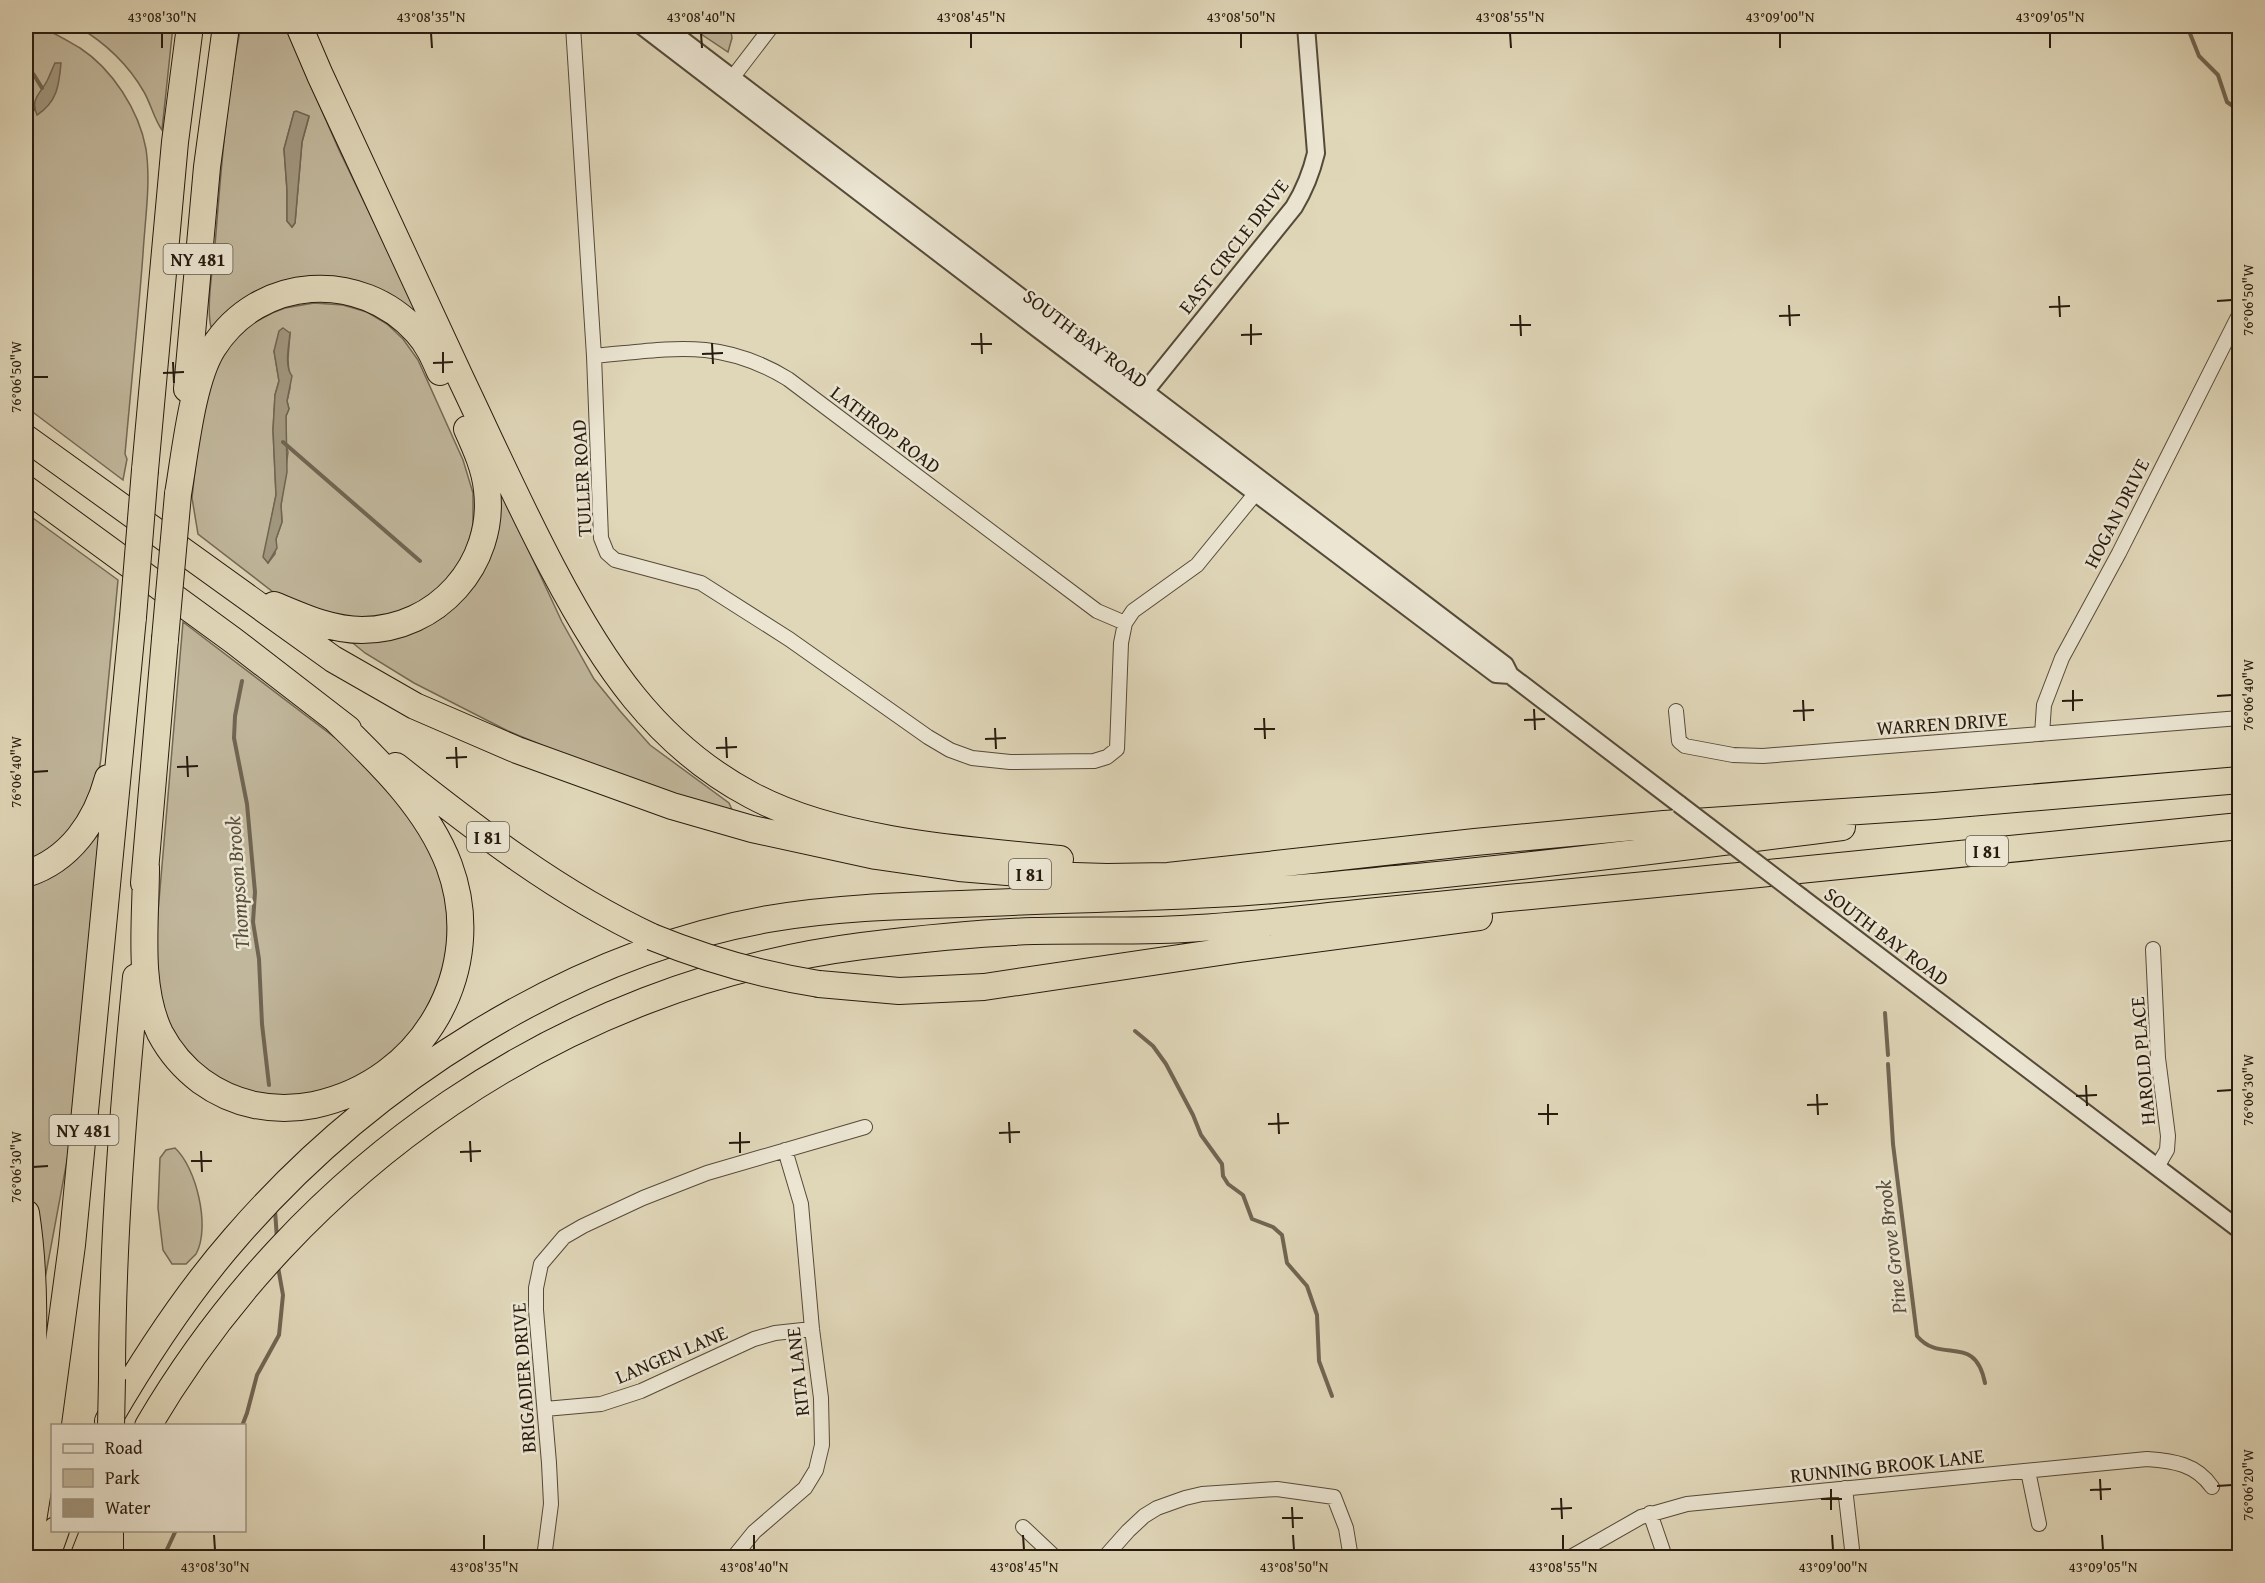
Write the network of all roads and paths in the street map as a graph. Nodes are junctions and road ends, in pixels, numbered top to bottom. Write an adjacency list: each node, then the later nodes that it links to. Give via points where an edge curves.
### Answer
1 (190, 26): 20 (highway, NY 481, bridge, via 175,142)
2 (226, 26): 15 (highway, NY 481, via 207,167)
3 (299, 26): 29 (highway, via 538,541 602,656 667,734 712,771 753,797 839,827 992,853)
4 (573, 26): 11 (street, TULLER ROAD)
5 (642, 26): 9 (street, SOUTH BAY ROAD)
6 (664, 26): 9 (street, SOUTH BAY ROAD)
7 (772, 26): 9 (street)
8 (1306, 26): 12 (street, EAST CIRCLE DRIVE, via 1316,153 1306,187)
9 (729, 83): 12 (street, SOUTH BAY ROAD, via 1038,329)
10 (2240, 313): 24 (street, HOGAN DRIVE, via 2062,658 2044,705)
11 (594, 356): 18 (street, LATHROP ROAD, via 711,349 767,366 1097,611); 18 (street, TULLER ROAD, via 601,538 607,553 615,560 701,583 950,750 972,758 1010,762 1094,761 1117,749)
12 (1141, 397): 16 (street, SOUTH BAY ROAD); 19 (street, SOUTH BAY ROAD, via 1506,665)
13 (26, 438): 17 (highway, I 81)
14 (26, 489): 23 (highway, I 81)
15 (178, 494): 17 (highway, via 197,391 207,360 232,324 259,305 301,290 361,294 404,319 427,345 474,445 487,490 487,520 481,549 455,590 413,620 387,628 360,630 316,622 264,601); 28 (highway, NY 481, bridge)
16 (1255, 494): 18 (street, via 1197,565 1133,611); 19 (street, SOUTH BAY ROAD, via 1496,674)
17 (218, 575): 29 (highway, I 81, via 333,659 415,705 517,750 702,815 834,848 959,868 1107,877)
18 (1125, 623)
19 (1510, 675): 35 (street, SOUTH BAY ROAD, bridge)
20 (126, 701): 30 (highway, via 98,809 70,848 54,861); 52 (highway, NY 481, via 73,1234 42,1462)
21 (1676, 711): 24 (street, WARREN DRIVE, via 1679,741 1685,746 1732,755 1763,756)
22 (2240, 717): 24 (street, WARREN DRIVE)
23 (335, 718): 28 (highway, via 391,776 427,823 448,863 458,898 459,952 449,991 425,1034 388,1072 339,1098 281,1108 235,1100 198,1078 167,1045 149,999 145,966); 31 (highway, I 81, bridge, via 538,873 593,907 689,951 751,971 819,984 899,991 984,987)
24 (2043, 734)
25 (2240, 780): 26 (highway, I 81)
26 (2140, 790): 29 (highway, I 81, via 1664,824); 40 (highway, via 1659,850 1313,887 859,908 753,922 667,945 576,981 530,1005 453,1050 358,1118 305,1165 218,1257 142,1364)
27 (2240, 826): 31 (highway, I 81)
28 (146, 867): 41 (highway, NY 481, bridge, via 120,1159)
29 (1209, 872)
30 (26, 874)
31 (1734, 877): 42 (highway, via 1241,925 1032,931 942,938 840,949 764,964 664,992 515,1062 403,1136 304,1223 246,1287 188,1362)
32 (2153, 949): 35 (street, HAROLD PLACE, via 2158,1058 2168,1136 2168,1150)
33 (865, 1127): 34 (street, BRIGADIER DRIVE)
34 (785, 1150): 38 (street, RITA LANE, via 801,1204); 39 (street, BRIGADIER DRIVE, via 706,1173 643,1198 564,1237 549,1253 541,1264 536,1288)
35 (2157, 1167): 37 (street, SOUTH BAY ROAD)
36 (26, 1213): 52 (highway, via 33,1299)
37 (2240, 1230)
38 (812, 1329): 39 (street, LANGEN LANE, via 754,1339 641,1391 601,1404); 55 (street, RITA LANE, via 821,1398 822,1445 816,1470 805,1488 754,1532)
39 (545, 1409): 54 (street, BRIGADIER DRIVE, via 551,1504)
40 (107, 1424)
41 (111, 1424)
42 (149, 1424)
43 (2028, 1471): 44 (street, RUNNING BROOK LANE, via 2147,1459 2172,1461 2194,1468); 45 (street, RUNNING BROOK LANE); 47 (street)
44 (2212, 1486)
45 (1845, 1488): 46 (street, RUNNING BROOK LANE, via 1687,1504); 60 (street)
46 (1650, 1513): 51 (street); 59 (street, RUNNING BROOK LANE)
47 (2039, 1524)
48 (1023, 1527): 56 (street)
49 (54, 1532): 52 (highway)
50 (93, 1532): 53 (highway)
51 (1664, 1554)
52 (34, 1557)
53 (83, 1557)
54 (544, 1557)
55 (733, 1557)
56 (1056, 1557)
57 (1104, 1557): 58 (street, via 1157,1508 1202,1494 1277,1489 1334,1497 1346,1528)
58 (1351, 1557)
59 (1569, 1557)
60 (1853, 1557)

